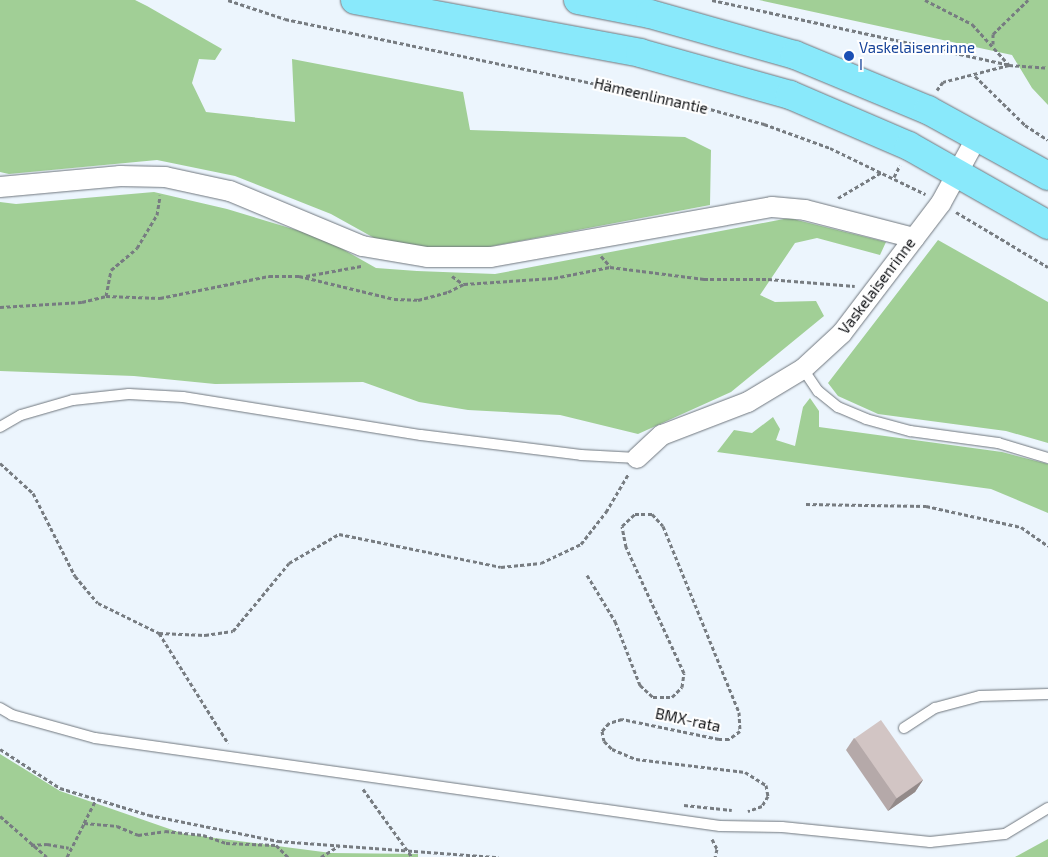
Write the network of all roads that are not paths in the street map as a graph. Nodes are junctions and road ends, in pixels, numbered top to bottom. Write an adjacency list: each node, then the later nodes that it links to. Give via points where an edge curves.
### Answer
1 (355, 0): 4 (main road, via 640,53 790,95 909,146)
2 (578, 0): 3 (main road, via 650,14 795,55 928,110)
3 (978, 135): 4 (street, Vaskelaisenrinne); 5 (main road)
4 (959, 175): 7 (main road); 8 (street, Vaskelaisenrinne)
5 (1048, 176)
6 (0, 187): 8 (street, via 120,176 165,177 230,191 362,246 427,257 491,258 772,207 805,210)
7 (1048, 225)
8 (914, 238): 9 (street, Vaskelaisenrinne, via 842,333)
9 (803, 369): 11 (street, Vaskelaisenrinne, via 748,402 662,434); 12 (lane, via 818,391 838,407 866,419 910,431 998,444)
10 (0, 427): 11 (lane, via 21,415 73,400 129,394 183,397 421,436 581,455)
11 (638, 458)
12 (1048, 458)
13 (1048, 694): 15 (lane, via 980,696 935,708)
14 (0, 708): 16 (lane, via 12,715 95,738 720,826 782,827 930,842 1005,834)
15 (904, 728)
16 (1048, 808)

